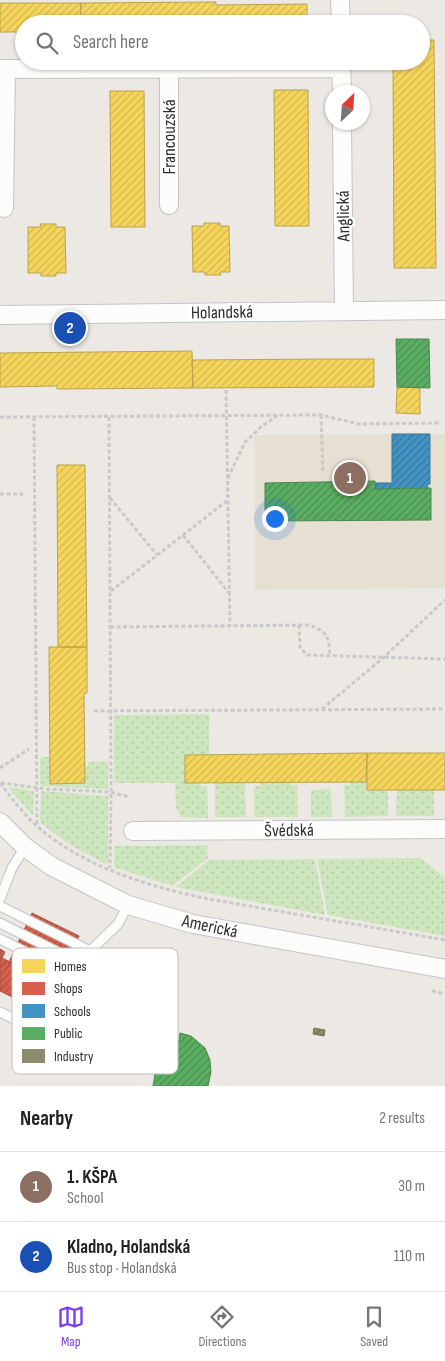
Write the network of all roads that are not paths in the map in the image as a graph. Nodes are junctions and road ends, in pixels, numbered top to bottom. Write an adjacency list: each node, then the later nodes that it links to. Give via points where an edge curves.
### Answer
1 (340, 0): 2 (street)
2 (341, 15)
3 (3, 69): 9 (street)
4 (169, 70): 8 (street, Francouzská)
5 (341, 70): 6 (street)
6 (342, 85)
7 (342, 130): 10 (street, Anglická)
8 (169, 205)
9 (4, 208)
10 (344, 310): 11 (street, Holandská); 12 (street, Holandská)
11 (445, 310)
12 (0, 315)
13 (0, 822): 16 (street, Americká)
14 (445, 829): 15 (street, Švédská)
15 (133, 831)
16 (25, 847): 17 (lane, via 12,868); 18 (street, Americká, via 51,866)
17 (0, 899)
18 (128, 905): 25 (lane, via 118,924); 26 (street, Americká, via 193,924)
19 (0, 906): 24 (lane)
20 (0, 923): 23 (lane)
21 (1, 942): 22 (lane)
22 (14, 948)
23 (50, 948)
24 (84, 948)
25 (93, 948)
26 (445, 969)
27 (0, 1012): 28 (lane)
28 (12, 1018)

